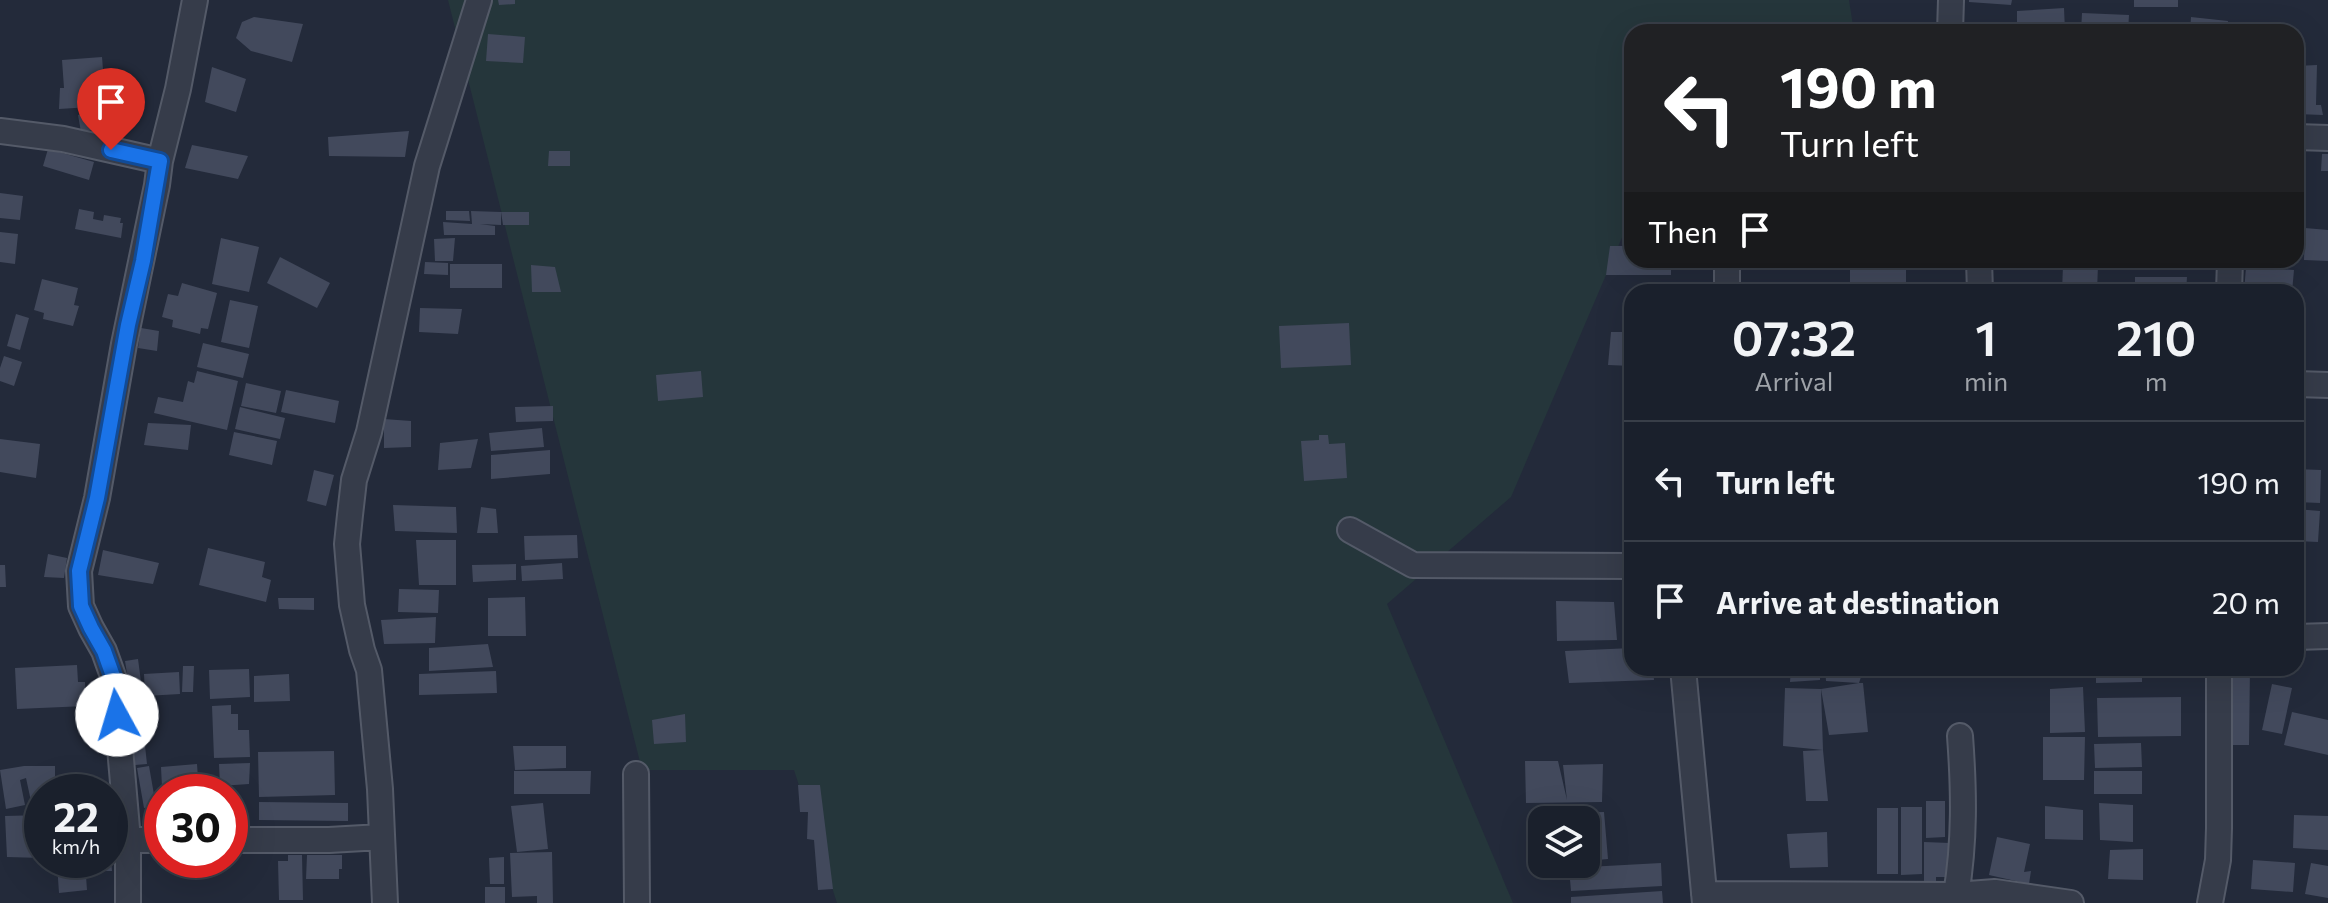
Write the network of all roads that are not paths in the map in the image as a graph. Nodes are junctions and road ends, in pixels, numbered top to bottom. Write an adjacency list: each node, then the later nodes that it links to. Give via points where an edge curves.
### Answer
1 (195, 0): 8 (street)
2 (479, 0): 20 (street, via 427,166 354,480 347,544 352,605 369,670)
3 (1951, 0): 4 (street)
4 (1950, 24)
5 (0, 131): 8 (street)
6 (2304, 137): 7 (street)
7 (2328, 138)
8 (160, 161): 18 (street, via 79,571 81,606 114,679)
9 (2304, 384): 10 (street)
10 (2328, 385)
11 (1350, 530): 12 (street, via 1413,565)
12 (1624, 566)
13 (2328, 636): 14 (street)
14 (2304, 637)
15 (1684, 676): 25 (street)
16 (2219, 676): 31 (street, via 2219,839)
17 (1960, 736): 26 (street, via 1964,794)
18 (122, 774)
19 (636, 774): 29 (street)
20 (381, 837): 23 (street); 28 (street)
21 (128, 840): 22 (street)
22 (144, 840)
23 (248, 840)
24 (128, 878): 27 (street)
25 (1704, 898): 26 (street)
26 (1957, 899): 30 (street, via 1995,892)
27 (128, 903)
28 (385, 903)
29 (637, 903)
30 (2071, 903)
31 (2210, 903)

